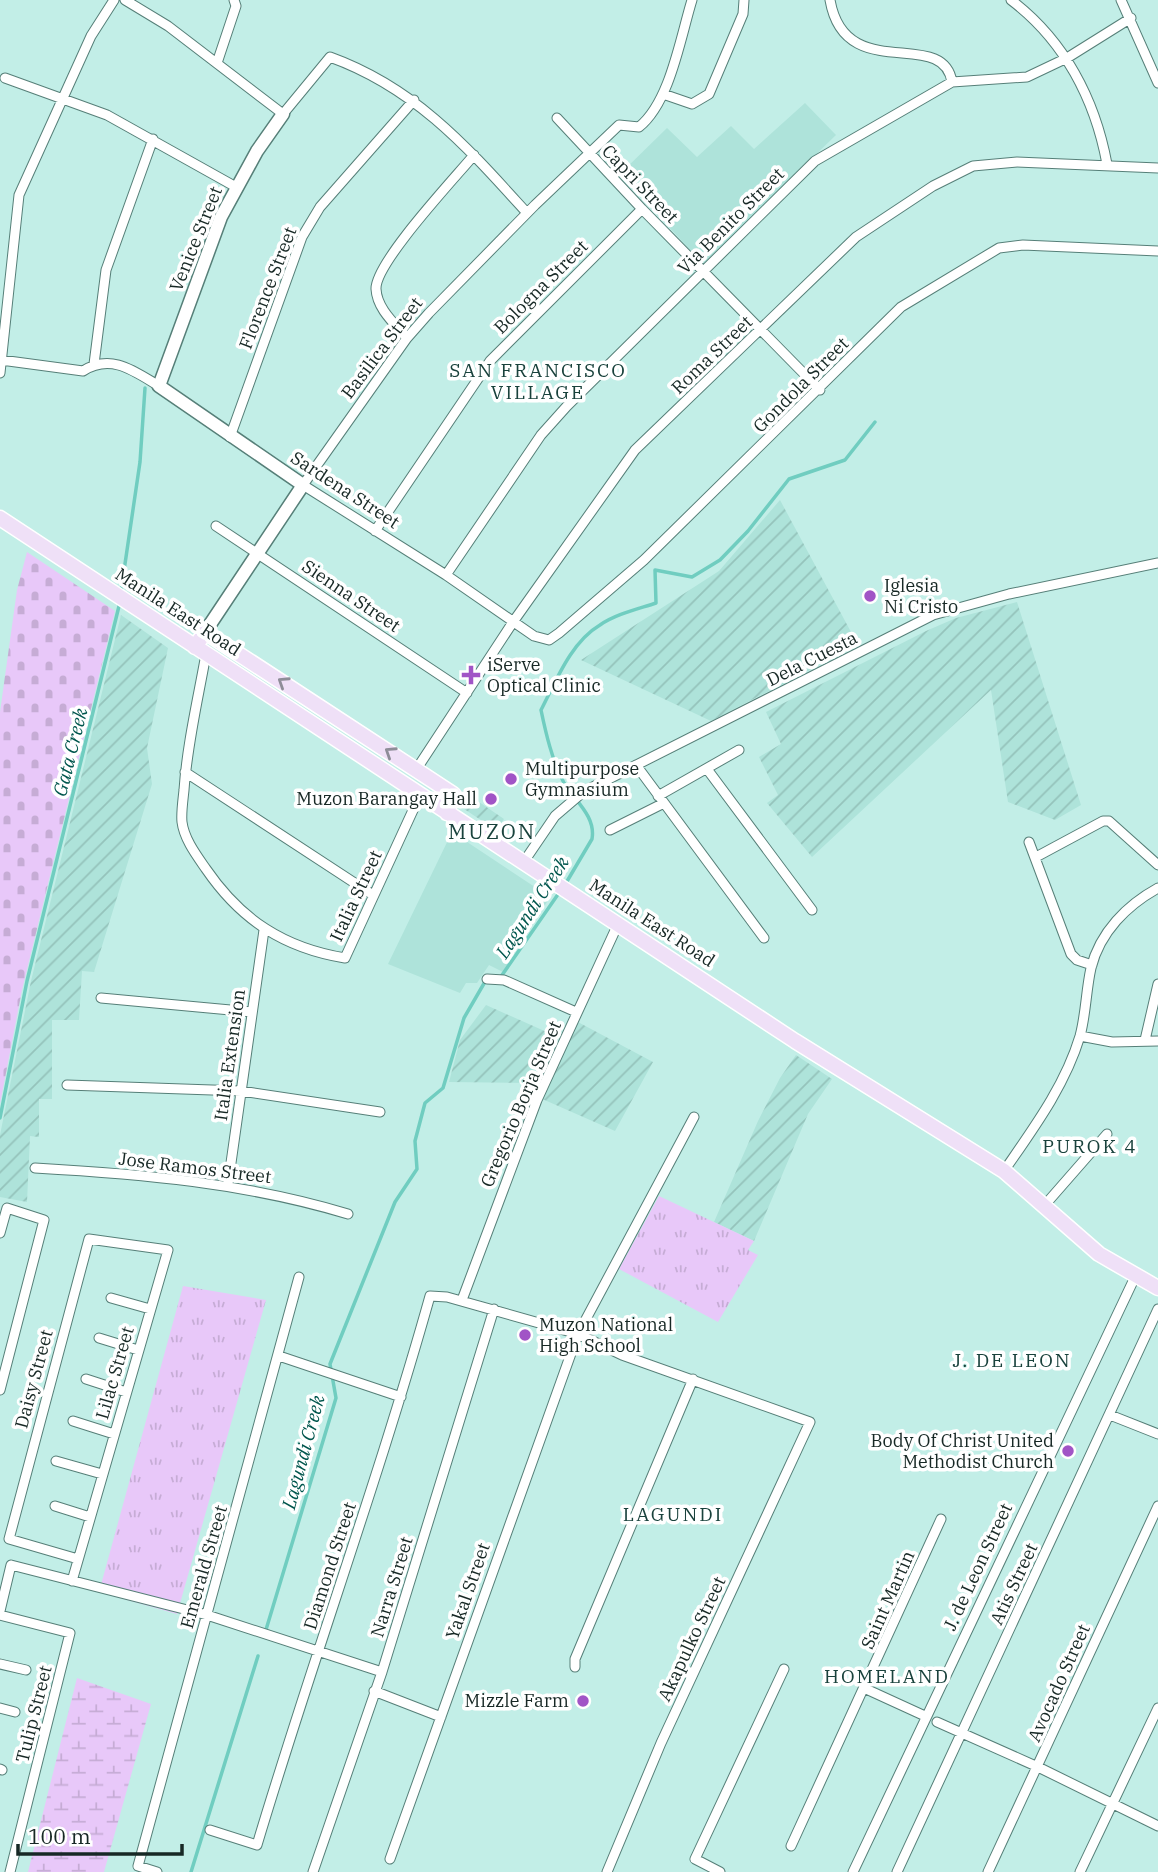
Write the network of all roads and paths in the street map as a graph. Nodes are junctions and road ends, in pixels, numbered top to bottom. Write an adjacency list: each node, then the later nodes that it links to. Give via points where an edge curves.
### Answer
1 (114, 0): 16 (street, via 91,36)
2 (125, 0): 11 (street)
3 (234, 0): 11 (street)
4 (692, 0): 15 (street)
5 (744, 0): 15 (street, via 743,14 709,93 692,104)
6 (830, 0): 13 (street, via 832,15 861,46 876,53 938,58 950,68)
7 (1011, 0): 10 (street, via 1036,19)
8 (1121, 0): 9 (street)
9 (1131, 19): 10 (street, Via Benito Street); 14 (street)
10 (1067, 58): 13 (street, Via Benito Street, via 1027,77); 23 (street, via 1096,120)
11 (217, 63): 18 (street)
12 (5, 78): 16 (street)
13 (953, 82): 29 (street, Via Benito Street, via 815,161)
14 (1158, 83)
15 (663, 94): 21 (street, Basilica Street, via 652,116 639,127 619,125)
16 (63, 100): 20 (street, via 107,115); 32 (street, via 19,195)
17 (414, 100): 18 (street, via 335,58 325,59); 22 (street); 37 (street, Florence Street, via 320,207 302,237)
18 (282, 114): 25 (street, Venice Street)
19 (557, 118): 21 (street, Capri Street)
20 (153, 139): 25 (street); 33 (street, via 106,270)
21 (589, 153): 26 (street, Capri Street); 27 (street, Basilica Street)
22 (474, 155): 27 (street); 31 (street, via 386,261 376,288 383,311)
23 (1107, 164): 24 (street, Roma Street); 30 (street, Roma Street, via 973,166 933,186 856,237)
24 (1158, 168)
25 (236, 187): 35 (street, Venice Street)
26 (642, 209): 29 (street, Capri Street); 41 (street, Bologna Street, via 490,360)
27 (527, 213): 31 (street, Basilica Street)
28 (1158, 251): 36 (street, Gondola Street, via 999,248 901,307)
29 (703, 272): 30 (street, Capri Street); 44 (street, Via Benito Street, via 541,435)
30 (761, 330): 36 (street, Capri Street); 45 (street, Roma Street, via 635,450)
31 (407, 338): 38 (street, Basilica Street)
32 (1, 360): 33 (street, via 83,370); 34 (street)
33 (94, 364): 35 (street, via 124,365)
34 (0, 373)
35 (159, 386): 37 (street, Sardena Street)
36 (820, 390): 45 (street, Gondola Street, via 645,560 559,633 549,640)
37 (230, 436): 38 (street, Sardena Street)
38 (303, 485): 41 (street, Sardena Street); 42 (street, Basilica Street)
39 (0, 518): 47 (main road, Manila East Road)
40 (216, 526): 42 (street, Sienna Street)
41 (374, 531): 44 (street, Sardena Street)
42 (258, 552): 46 (street, Basilica Street); 48 (street, Sienna Street)
43 (1158, 563): 52 (street, Dela Cuesta, via 933,615)
44 (446, 575): 45 (street, Sardena Street)
45 (513, 622): 48 (street, Roma Street)
46 (205, 632): 47 (main road); 49 (main road, one-way to 46)
47 (201, 650): 50 (main road, Manila East Road); 55 (street, Italia Street)
48 (467, 693): 54 (street, Roma Street)
49 (310, 699): 50 (main road); 54 (main road, one-way to 49)
50 (299, 716): 56 (main road, Manila East Road)
51 (739, 750): 53 (street)
52 (636, 765): 58 (street); 63 (street, Dela Cuesta, via 570,800)
53 (707, 769): 58 (street); 67 (street)
54 (416, 770): 56 (main road); 59 (main road, via 453,794)
55 (186, 772): 66 (street); 69 (street, Italia Street, via 182,823 194,853 242,912)
56 (405, 786): 57 (main road, Manila East Road)
57 (420, 795): 59 (main road, Manila East Road); 66 (street, Italia Street)
58 (661, 800): 60 (street); 70 (street)
59 (447, 813): 63 (main road, Manila East Road)
60 (610, 830)
61 (1029, 842): 62 (street)
62 (1036, 857): 64 (street, via 1109,821); 71 (street, via 1071,954)
63 (523, 863): 68 (main road, Manila East Road)
64 (1158, 865)
65 (1158, 888): 71 (street, via 1124,911)
66 (373, 895): 69 (street, Italia Street, via 345,958 284,942)
67 (812, 910)
68 (618, 924): 76 (street, Gregorio Borja Street); 86 (main road, Manila East Road)
69 (264, 930): 75 (street, Italia Extension)
70 (764, 938)
71 (1092, 965): 77 (street)
72 (487, 979): 76 (street, via 504,980)
73 (1158, 984): 78 (street)
74 (101, 998): 75 (street)
75 (252, 1012): 81 (street, Italia Extension)
76 (576, 1012): 96 (street, Gregorio Borja Street, via 537,1100)
77 (1080, 1036): 78 (street, via 1112,1042); 86 (street, via 1040,1119)
78 (1145, 1040): 79 (street)
79 (1158, 1041)
80 (67, 1085): 81 (street)
81 (241, 1090): 82 (street); 87 (street, Italia Extension)
82 (380, 1112)
83 (694, 1117): 100 (street, Yakal Street)
84 (1107, 1134): 88 (street)
85 (35, 1168): 87 (street, Jose Ramos Street)
86 (1004, 1171): 88 (main road, Manila East Road)
87 (228, 1184): 89 (street, Jose Ramos Street)
88 (1044, 1206): 93 (main road, Manila East Road)
89 (348, 1214)
90 (0, 1233): 106 (street, via 7,1208 44,1220)
91 (89, 1238): 97 (street, Lilac Street, via 167,1250); 119 (street, Daisy Street, via 9,1539)
92 (299, 1277): 103 (street, Emerald Street)
93 (1135, 1277): 94 (main road, Manila East Road); 134 (street, J. de Leon Street)
94 (1157, 1287)
95 (111, 1298): 97 (street)
96 (462, 1300): 98 (street); 108 (street, Diamond Street, via 430,1296)
97 (150, 1309): 102 (street, Lilac Street)
98 (494, 1309): 100 (street); 128 (street, Narra Street)
99 (1158, 1309): 109 (street, Atis Street)
100 (578, 1334): 105 (street); 135 (street, Yakal Street)
101 (99, 1338): 102 (street)
102 (138, 1350): 107 (street, Lilac Street)
103 (279, 1356): 108 (street); 122 (street, Emerald Street)
104 (86, 1380): 107 (street)
105 (693, 1380): 125 (street); 147 (street, Akapulko Street, via 810,1422)
106 (0, 1390)
107 (126, 1392): 111 (street, Lilac Street)
108 (401, 1397): 123 (street, Diamond Street)
109 (1110, 1415): 112 (street); 137 (street, Atis Street)
110 (73, 1421): 111 (street)
111 (114, 1434): 114 (street, Lilac Street)
112 (1158, 1434)
113 (57, 1461): 114 (street)
114 (102, 1474): 117 (street, Lilac Street)
115 (55, 1506): 117 (street)
116 (1158, 1506): 138 (street, Avocado Street)
117 (90, 1517): 119 (street, Lilac Street)
118 (941, 1519): 129 (street, Saint Martin)
119 (78, 1559): 120 (street, Lilac Street)
120 (72, 1581): 121 (street, via 11,1565); 122 (street)
121 (0, 1613): 144 (street, Tulip Street, via 70,1633)
122 (207, 1615): 123 (street); 145 (street, Emerald Street, via 138,1866)
123 (319, 1653): 128 (street); 141 (street, Diamond Street, via 257,1845)
124 (0, 1664): 127 (street)
125 (575, 1667)
126 (784, 1669): 148 (street, via 695,1859)
127 (26, 1670)
128 (382, 1672): 130 (street, Narra Street)
129 (866, 1689): 134 (street); 142 (street, Saint Martin)
130 (374, 1691): 135 (street); 146 (street, Narra Street)
131 (0, 1708): 133 (street)
132 (1158, 1708): 139 (street)
133 (15, 1712)
134 (925, 1716): 149 (street, J. de Leon Street)
135 (441, 1717): 143 (street, Yakal Street)
136 (937, 1722): 137 (street)
137 (962, 1734): 138 (street); 150 (street, Atis Street)
138 (1038, 1767): 139 (street); 151 (street, Avocado Street)
139 (1113, 1803): 140 (street); 152 (street)
140 (1158, 1826)
141 (210, 1830)
142 (791, 1846)
143 (390, 1859)
144 (10, 1872)
145 (157, 1872)
146 (313, 1872)
147 (607, 1872)
148 (720, 1872)
149 (853, 1872)
150 (897, 1872)
151 (988, 1872)
152 (1080, 1872)

